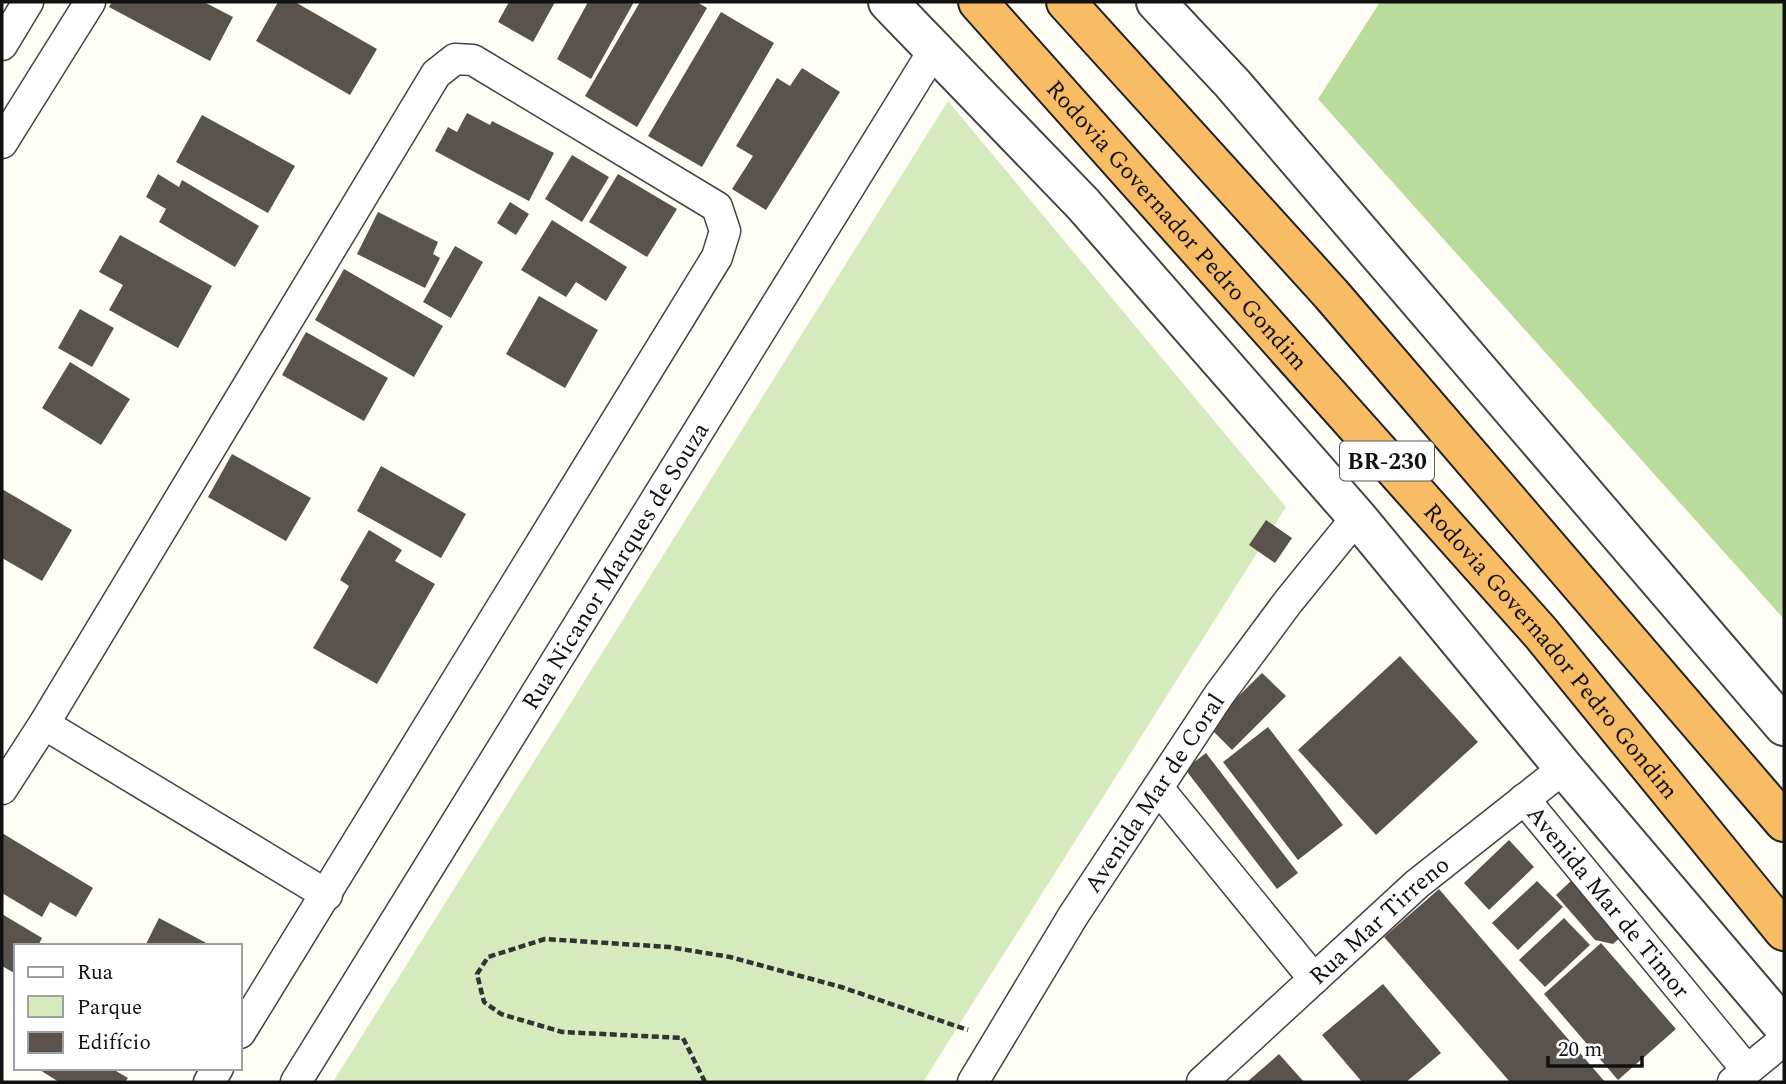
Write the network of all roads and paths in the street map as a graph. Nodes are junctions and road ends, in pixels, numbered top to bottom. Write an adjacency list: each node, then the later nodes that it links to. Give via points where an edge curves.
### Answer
1 (28, 2): 7 (street)
2 (90, 2): 9 (street)
3 (888, 2): 8 (street)
4 (978, 2): 19 (highway, Rodovia Governador Pedro Gondim / BR-230, via 1540,632)
5 (1066, 2): 17 (highway, BR-230, via 1331,294)
6 (1156, 2): 12 (street, via 1232,83)
7 (2, 45)
8 (934, 50): 10 (street, via 1083,204); 26 (street, Rua Nicanor Marques de Souza)
9 (2, 143)
10 (1357, 517): 13 (street); 14 (street, Avenida Mar de Coral, via 1219,695)
11 (44, 724): 15 (street); 18 (street); 18 (street, via 436,74 455,59 473,60 706,200 717,207 725,231 717,257)
12 (1784, 726)
13 (1564, 768): 16 (street, Rua Mar Tirreno); 21 (street)
14 (1158, 788): 20 (street); 23 (street, Avenida Mar de Coral, via 1073,916)
15 (2, 789)
16 (1524, 799): 20 (street, Rua Mar Tirreno, via 1417,884); 25 (street, Avenida Mar de Timor)
17 (1784, 822)
18 (327, 895): 22 (street)
19 (1784, 931)
20 (1314, 979): 29 (street, Rua Mar Tirreno)
21 (1784, 1027)
22 (242, 1030)
23 (999, 1040): 27 (path, via 841,987 730,957 669,947 545,939 488,957 477,974 484,1002 501,1014 562,1032 683,1038); 28 (street, Avenida Mar de Coral)
24 (1784, 1040): 25 (street)
25 (1740, 1076)
26 (296, 1082)
27 (705, 1082)
28 (974, 1082)
29 (1202, 1082)

